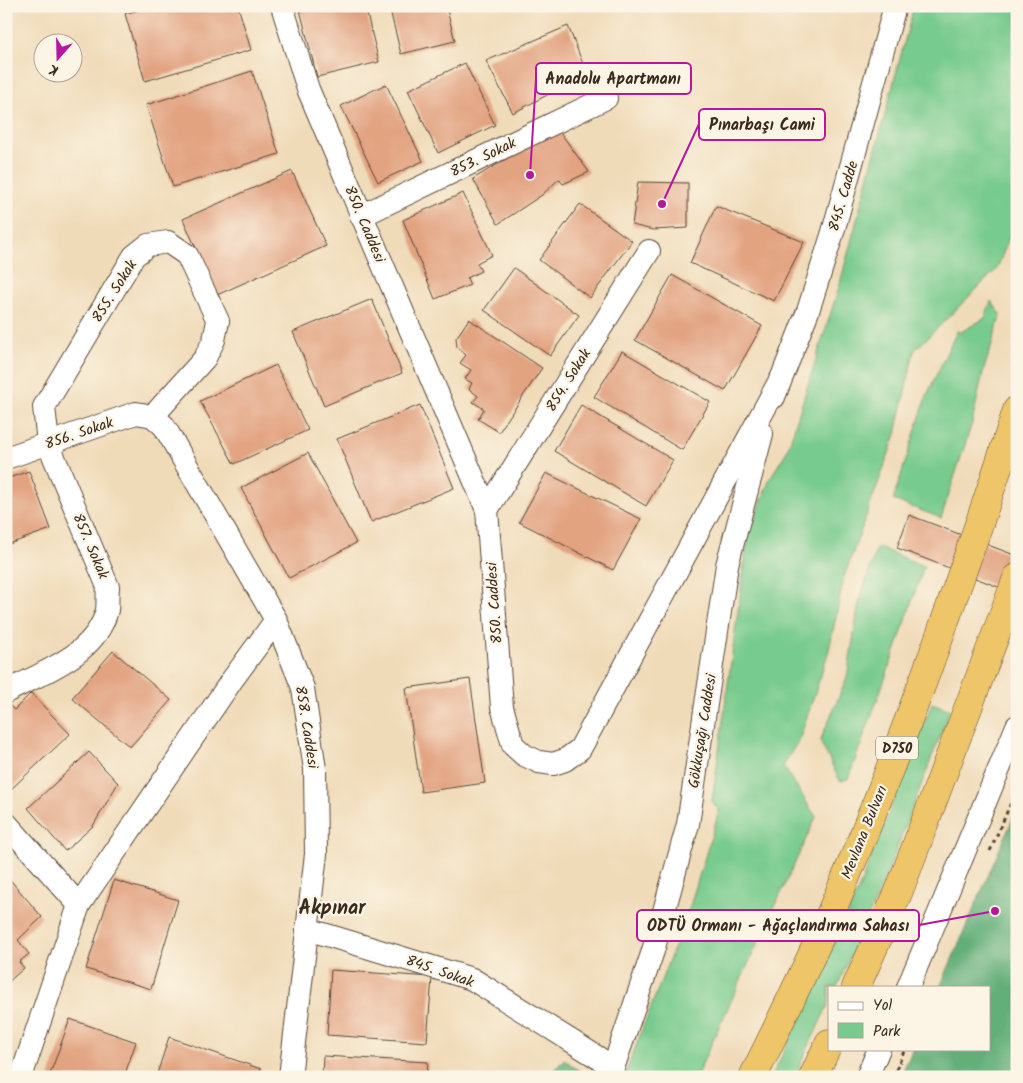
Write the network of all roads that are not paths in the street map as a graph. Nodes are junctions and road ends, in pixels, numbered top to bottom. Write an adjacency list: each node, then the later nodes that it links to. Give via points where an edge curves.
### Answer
1 (282, 6): 4 (street, 850. Caddesi, via 308,90)
2 (895, 6): 6 (street, 845. Cadde, via 833,232 808,311)
3 (606, 98): 4 (street, 853. Sokak)
4 (361, 216): 11 (street, 850. Caddesi)
5 (649, 251): 11 (street, 854. Sokak)
6 (779, 382): 11 (street, 850. Caddesi, via 590,735 580,749 553,764 524,755 513,745 502,707); 23 (street, Gökkuşağı Caddesi, via 755,456 727,565 688,824 653,951)
7 (1017, 410): 26 (highway, Mevlana Bulvarı / D750, via 952,601 864,834)
8 (153, 416): 9 (street, 856. Sokak, via 136,413); 9 (street, 855. Sokak, via 205,358 214,340 218,321 187,255 168,242 148,245 134,256 44,407); 13 (street, 858. Caddesi, via 164,426)
9 (48, 443): 10 (street, 856. Sokak); 14 (street, 857. Sokak, via 108,587 107,610 98,632 82,650)
10 (6, 458)
11 (487, 510)
12 (1017, 578): 19 (highway, via 913,854)
13 (276, 620): 17 (street); 18 (street, 858. Caddesi, via 303,688 315,769 316,854)
14 (6, 692)
15 (1017, 726): 20 (street)
16 (6, 823): 17 (street)
17 (78, 906): 24 (street)
18 (307, 929): 23 (street, 845. Sokak, via 472,979); 25 (street, 858. Caddesi)
19 (856, 986)
20 (908, 986)
21 (828, 1045): 27 (highway)
22 (879, 1050): 28 (street)
23 (612, 1072)
24 (21, 1077)
25 (290, 1077)
26 (753, 1077)
27 (813, 1077)
28 (867, 1077)

